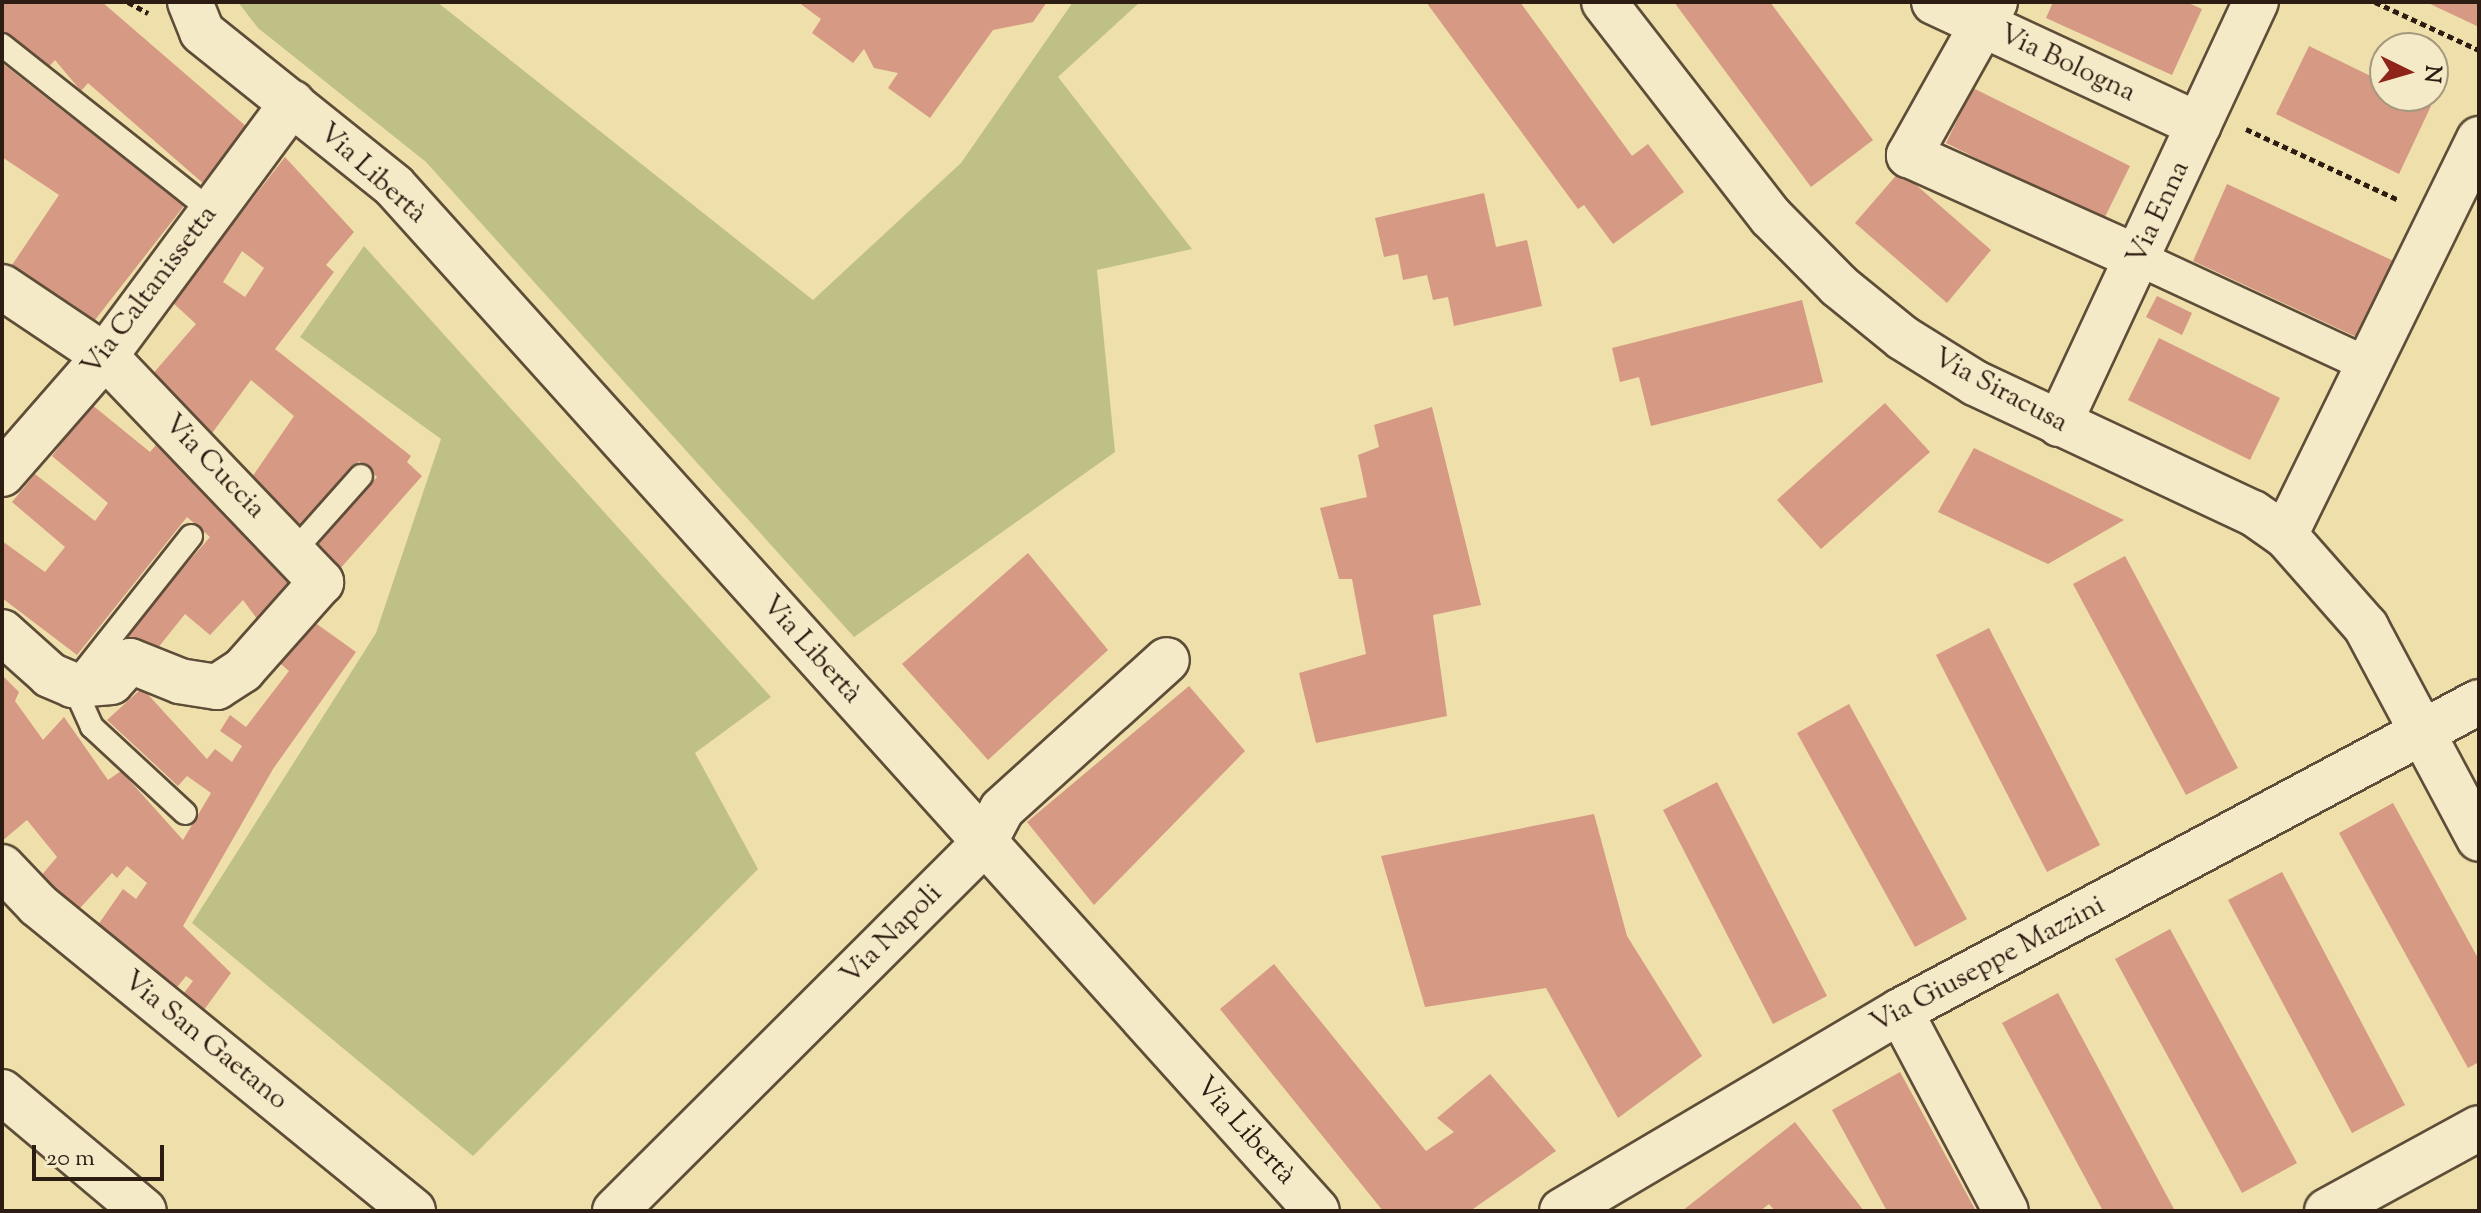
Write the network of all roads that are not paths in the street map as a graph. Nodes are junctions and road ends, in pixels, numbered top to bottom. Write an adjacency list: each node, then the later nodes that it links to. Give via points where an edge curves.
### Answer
1 (1604, 2): 15 (street, Via Siracusa, via 1771,217 1839,286 1903,338 1975,383)
2 (1934, 2): 4 (street, Via Bologna)
3 (2256, 2): 8 (street, Via Enna)
4 (1989, 14): 8 (street, Via Bologna); 11 (street, via 1909,155)
5 (196, 17): 7 (street, Via Libertà)
6 (2, 45): 10 (lane)
7 (292, 103): 10 (street, Via Caltanissetta); 28 (street, Via Libertà, via 394,186)
8 (2199, 125): 11 (street, Via Enna)
9 (2479, 139): 14 (street)
10 (210, 210): 13 (street, Via Caltanissetta)
11 (2138, 258): 14 (street); 15 (street, Via Enna)
12 (2, 287): 13 (street, Via Cuccia)
13 (105, 356): 16 (street, Via Caltanissetta); 20 (street, Via Cuccia)
14 (2368, 365): 18 (street)
15 (2059, 424): 18 (street, Via Siracusa, via 2253,513)
16 (2, 474)
17 (361, 476): 20 (lane)
18 (2285, 535): 25 (street, Via Siracusa, via 2366,627)
19 (191, 536): 23 (lane)
20 (308, 566): 23 (street, via 232,681 199,686 130,661 111,682)
21 (2, 632): 23 (street, via 50,675)
22 (1167, 660): 28 (street, Via Napoli, via 1002,809)
23 (73, 685): 26 (lane, via 92,727)
24 (2479, 702): 25 (street, Via Giuseppe Mazzini)
25 (2421, 734): 27 (street, Via Siracusa); 30 (street, Via Giuseppe Mazzini)
26 (185, 813)
27 (2479, 839)
28 (984, 843): 35 (street, Via Napoli); 36 (street, Via Libertà)
29 (2, 867): 34 (street, Via San Gaetano, via 38,905)
30 (1900, 1011): 37 (street, Via Giuseppe Mazzini); 38 (street)
31 (2, 1092): 33 (street)
32 (2479, 1128): 39 (street)
33 (144, 1211)
34 (413, 1211)
35 (615, 1211)
36 (1317, 1211)
37 (1562, 1211)
38 (2006, 1211)
39 (2327, 1211)

